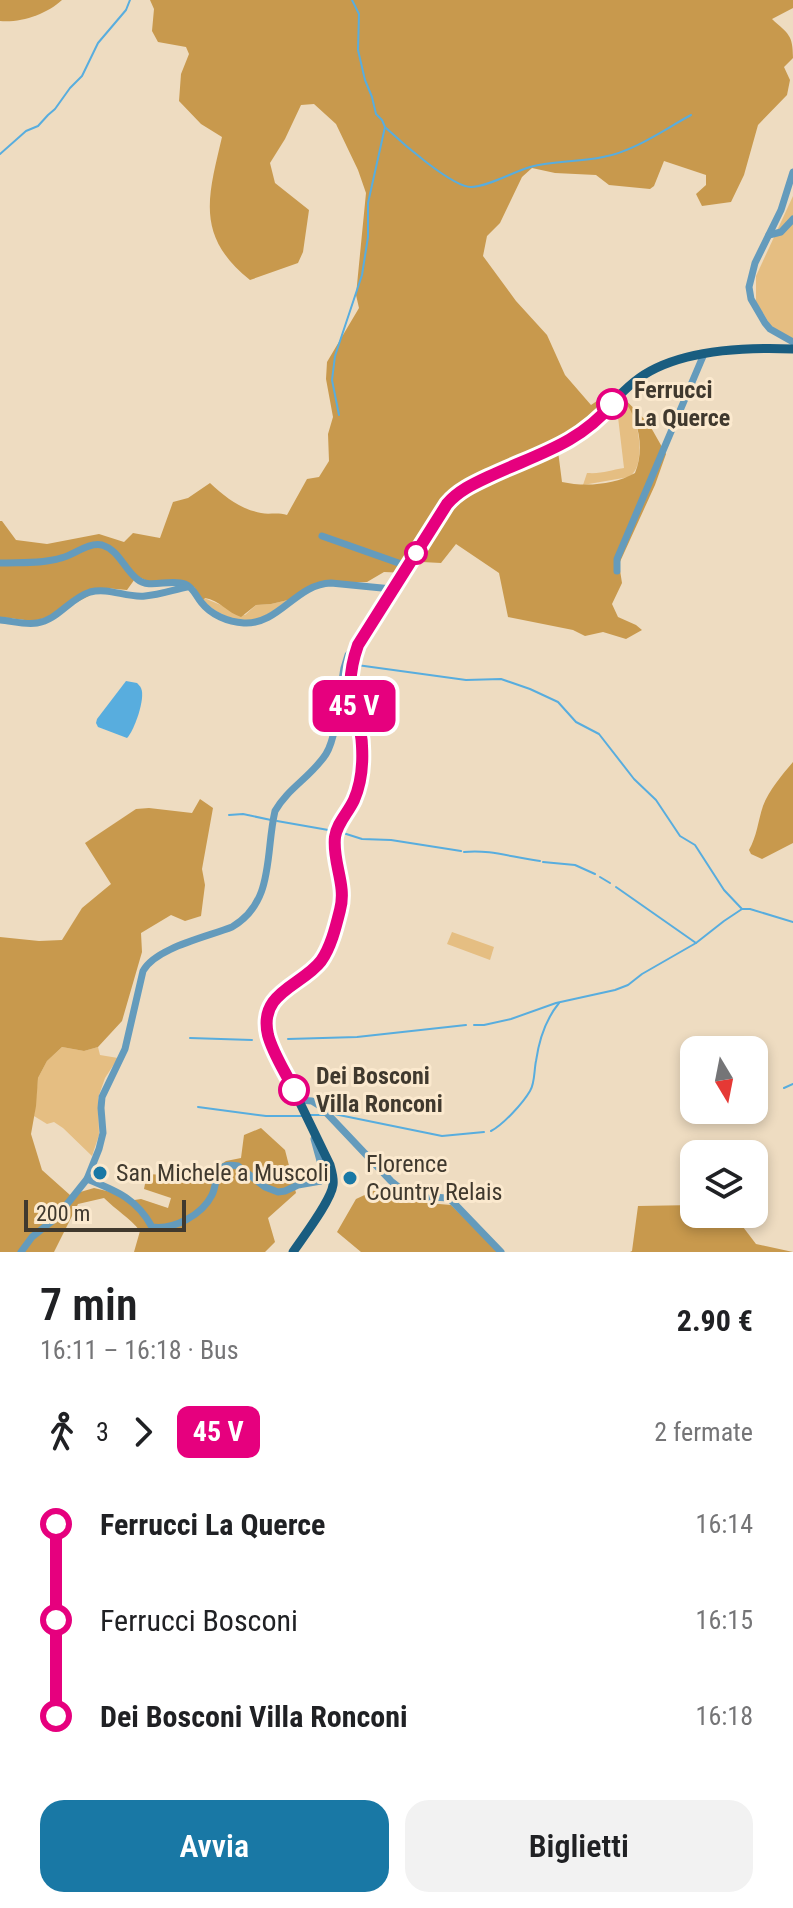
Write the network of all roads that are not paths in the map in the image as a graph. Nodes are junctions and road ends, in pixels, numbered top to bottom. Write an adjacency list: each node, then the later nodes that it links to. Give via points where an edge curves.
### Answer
1 (793, 172): 3 (street)
2 (793, 219): 3 (street, via 781,232)
3 (769, 235): 4 (street, via 752,270 750,293 770,329)
4 (793, 342)
5 (793, 349): 6 (main road)
6 (704, 354): 9 (main road, via 649,371 576,437 460,491); 10 (street, via 617,559)
7 (322, 536): 9 (street)
8 (0, 563): 11 (street, via 57,560 101,545 142,582)
9 (407, 566): 12 (main road)
10 (617, 571)
11 (189, 586): 12 (street, via 212,612 245,623 264,620 321,584); 13 (street, via 144,596 95,591 42,622)
12 (392, 589): 14 (main road)
13 (0, 620)
14 (358, 645): 15 (main road, via 350,686 362,741 360,776 336,832 342,901 318,965 277,997 268,1015 269,1036); 17 (street, via 346,661 330,747 281,802 273,820 265,882 253,909 232,927 152,958 143,971 125,1049 102,1097 103,1133)
15 (299, 1100): 16 (main road); 20 (street, via 312,1101 329,1115 394,1185 416,1196 447,1198)
16 (308, 1119): 17 (street, via 321,1181 278,1192 230,1165 219,1171 209,1199 176,1225 152,1227 128,1198); 19 (main road, via 332,1170 333,1185)
17 (87, 1179): 18 (street)
18 (21, 1252)
19 (293, 1252)
20 (501, 1252)

